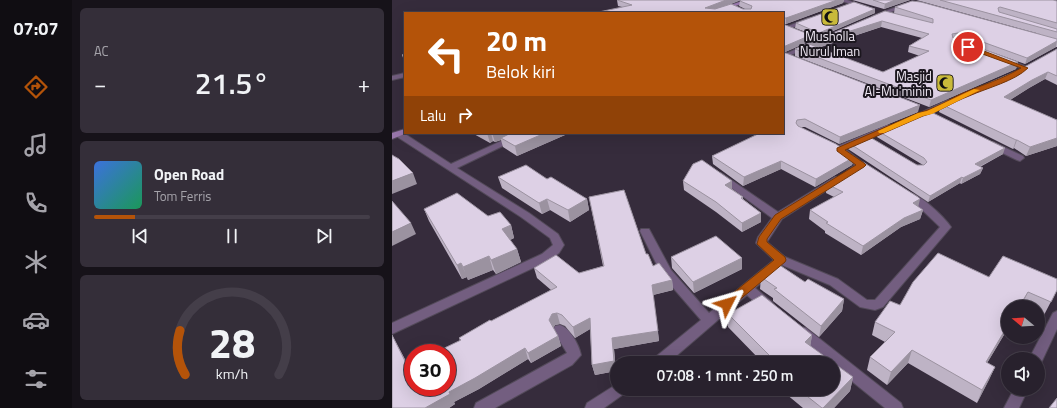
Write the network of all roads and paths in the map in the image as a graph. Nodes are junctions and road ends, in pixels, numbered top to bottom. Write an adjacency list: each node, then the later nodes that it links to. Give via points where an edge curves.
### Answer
1 (749, 0): 5 (main road)
2 (842, 0): 3 (street)
3 (854, 3): 6 (street); 9 (street)
4 (911, 3): 9 (street)
5 (731, 6): 7 (street); 8 (main road)
6 (840, 8)
7 (742, 11)
8 (713, 12)
9 (885, 13): 10 (street); 12 (street)
10 (892, 15)
11 (813, 18): 13 (street)
12 (872, 18)
13 (784, 28): 15 (street)
14 (825, 38): 15 (street)
15 (818, 41): 16 (street)
16 (787, 57)
17 (997, 57): 18 (street, via 1022,70)
18 (1033, 64)
19 (404, 75): 20 (street)
20 (392, 78)
21 (958, 98): 23 (street)
22 (914, 107): 23 (street)
23 (933, 114): 28 (street, via 904,122 870,139 836,148)
24 (399, 134): 29 (street)
25 (524, 134): 29 (street)
26 (985, 141): 27 (street)
27 (1020, 158)
28 (861, 165): 31 (street); 33 (street)
29 (450, 168): 41 (street, via 525,215 554,236 559,244 546,257)
30 (713, 170): 33 (street)
31 (874, 172)
32 (898, 187): 35 (street, via 921,203 946,227 879,304 864,304 834,282)
33 (778, 217): 35 (street, via 762,239 762,244)
34 (644, 231): 39 (street, via 666,272)
35 (781, 260): 36 (street)
36 (746, 288): 37 (street); 39 (street)
37 (777, 313)
38 (1057, 316): 43 (street)
39 (708, 320): 44 (street)
40 (790, 323): 49 (street)
41 (392, 329)
42 (560, 330): 47 (street, via 573,349 574,355)
43 (1039, 352)
44 (666, 356)
45 (610, 396): 48 (street)
46 (1017, 396): 50 (street)
47 (481, 408)
48 (592, 408)
49 (896, 408)
50 (1011, 408)

